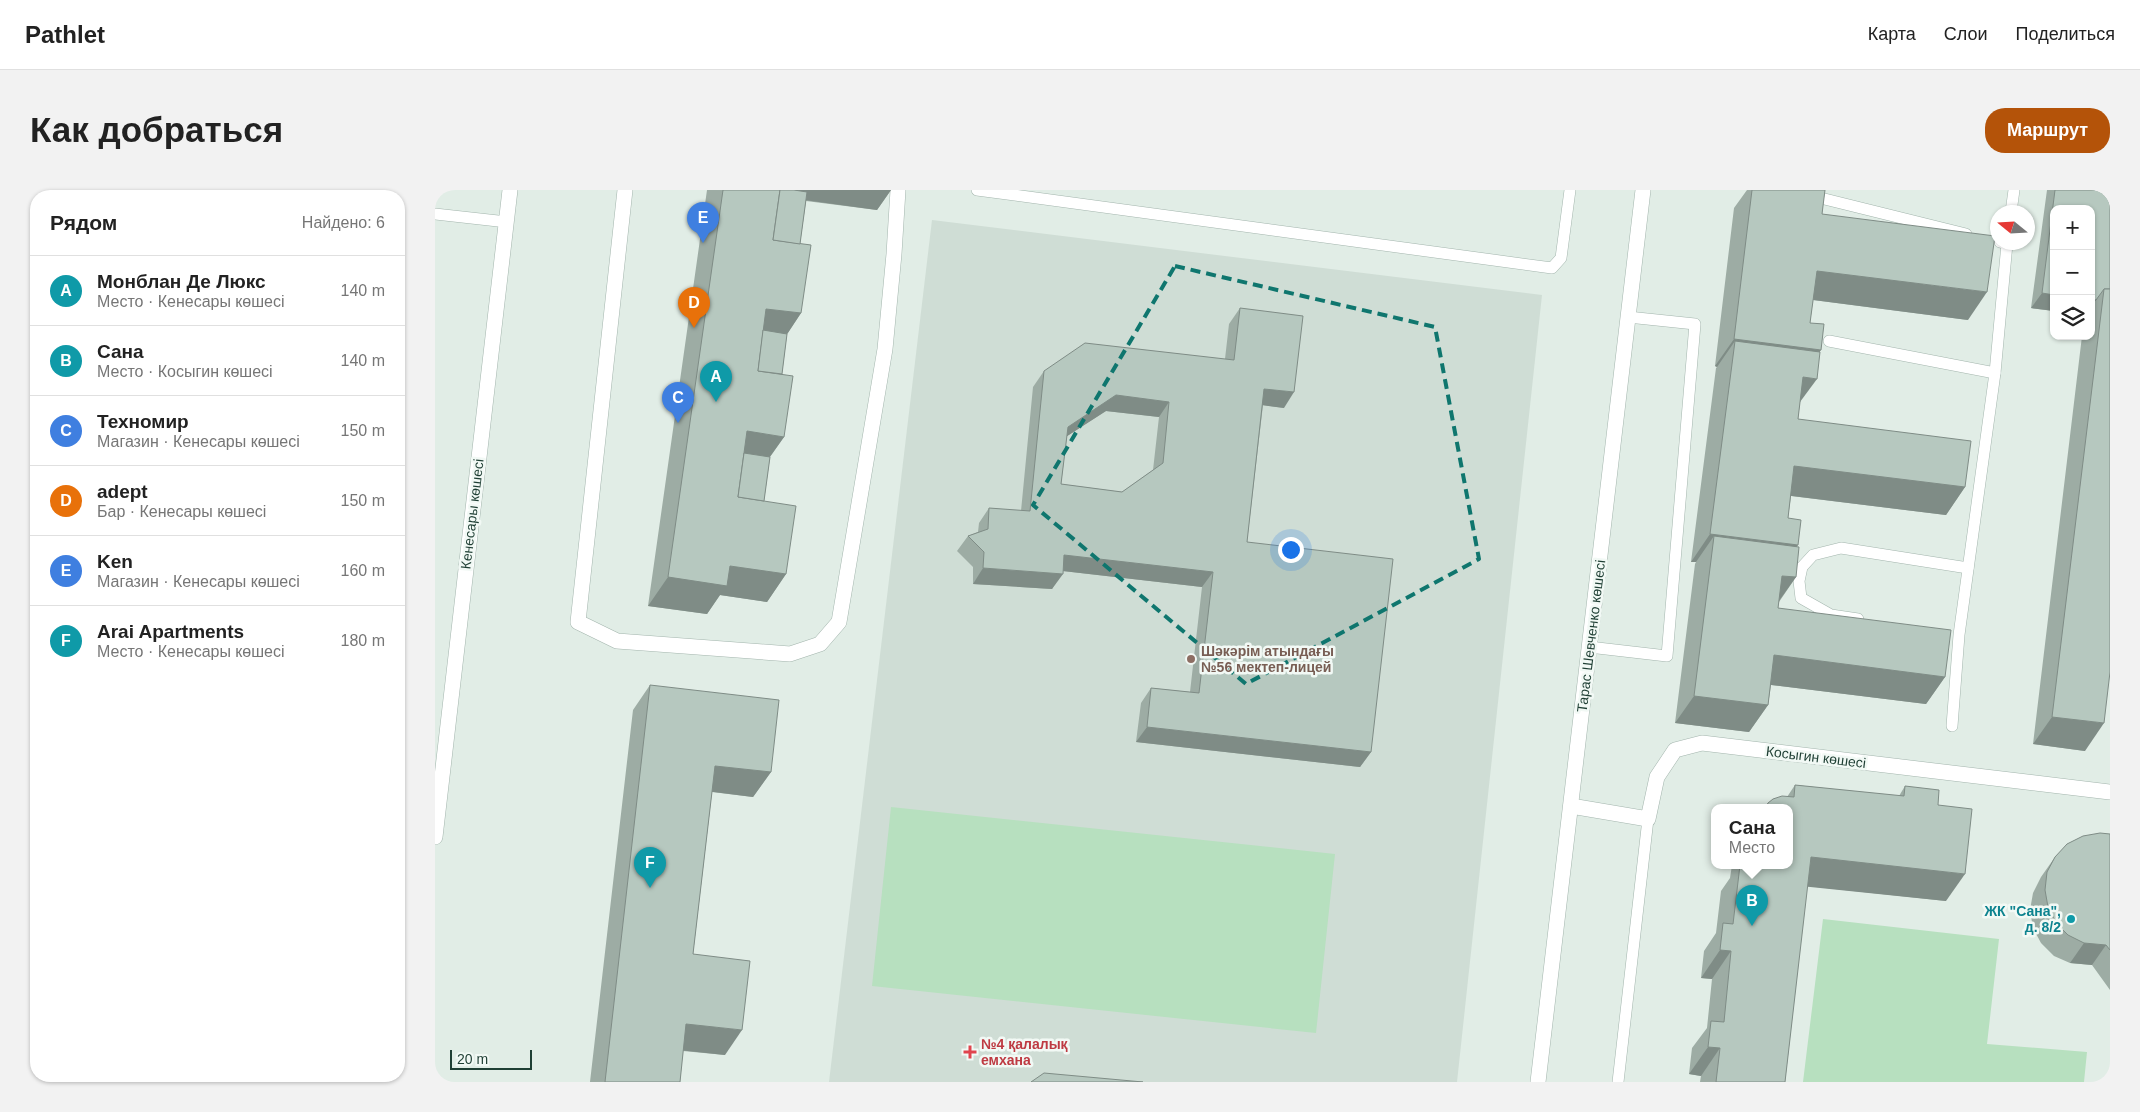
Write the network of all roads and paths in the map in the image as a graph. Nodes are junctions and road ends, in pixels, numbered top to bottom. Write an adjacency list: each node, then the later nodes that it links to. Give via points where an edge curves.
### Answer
1 (510, 190): 11 (street, Кенесары көшесі)
2 (625, 190): 3 (street, via 578,622 617,641 790,654 820,644 839,622 885,348)
3 (897, 190)
4 (977, 190): 5 (lane, via 1552,268 1561,258)
5 (1570, 190)
6 (1643, 190): 14 (street, Тарас Шевченко көшесі)
7 (1788, 190): 12 (lane)
8 (2014, 190): 9 (lane)
9 (2012, 205)
10 (435, 214): 11 (lane)
11 (507, 222): 24 (street, Кенесары көшесі)
12 (1990, 240)
13 (1996, 250): 16 (lane)
14 (1628, 316): 19 (street, Тарас Шевченко көшесі); 19 (lane, via 1695,324 1667,656)
15 (1829, 341): 16 (lane)
16 (1995, 373): 17 (lane)
17 (1968, 568): 18 (lane, via 1841,548 1813,555 1802,567 1799,581 1801,598 1831,615); 20 (lane, via 1954,635)
18 (1871, 621)
19 (1589, 647): 22 (street, Тарас Шевченко көшесі)
20 (1951, 726)
21 (2110, 792): 23 (street, Косыгин көшесі, via 1701,743 1675,750 1657,776)
22 (1571, 806): 23 (street); 25 (street, Тарас Шевченко көшесі)
23 (1648, 818): 26 (lane)
24 (435, 837)
25 (1538, 1082)
26 (1618, 1082)

